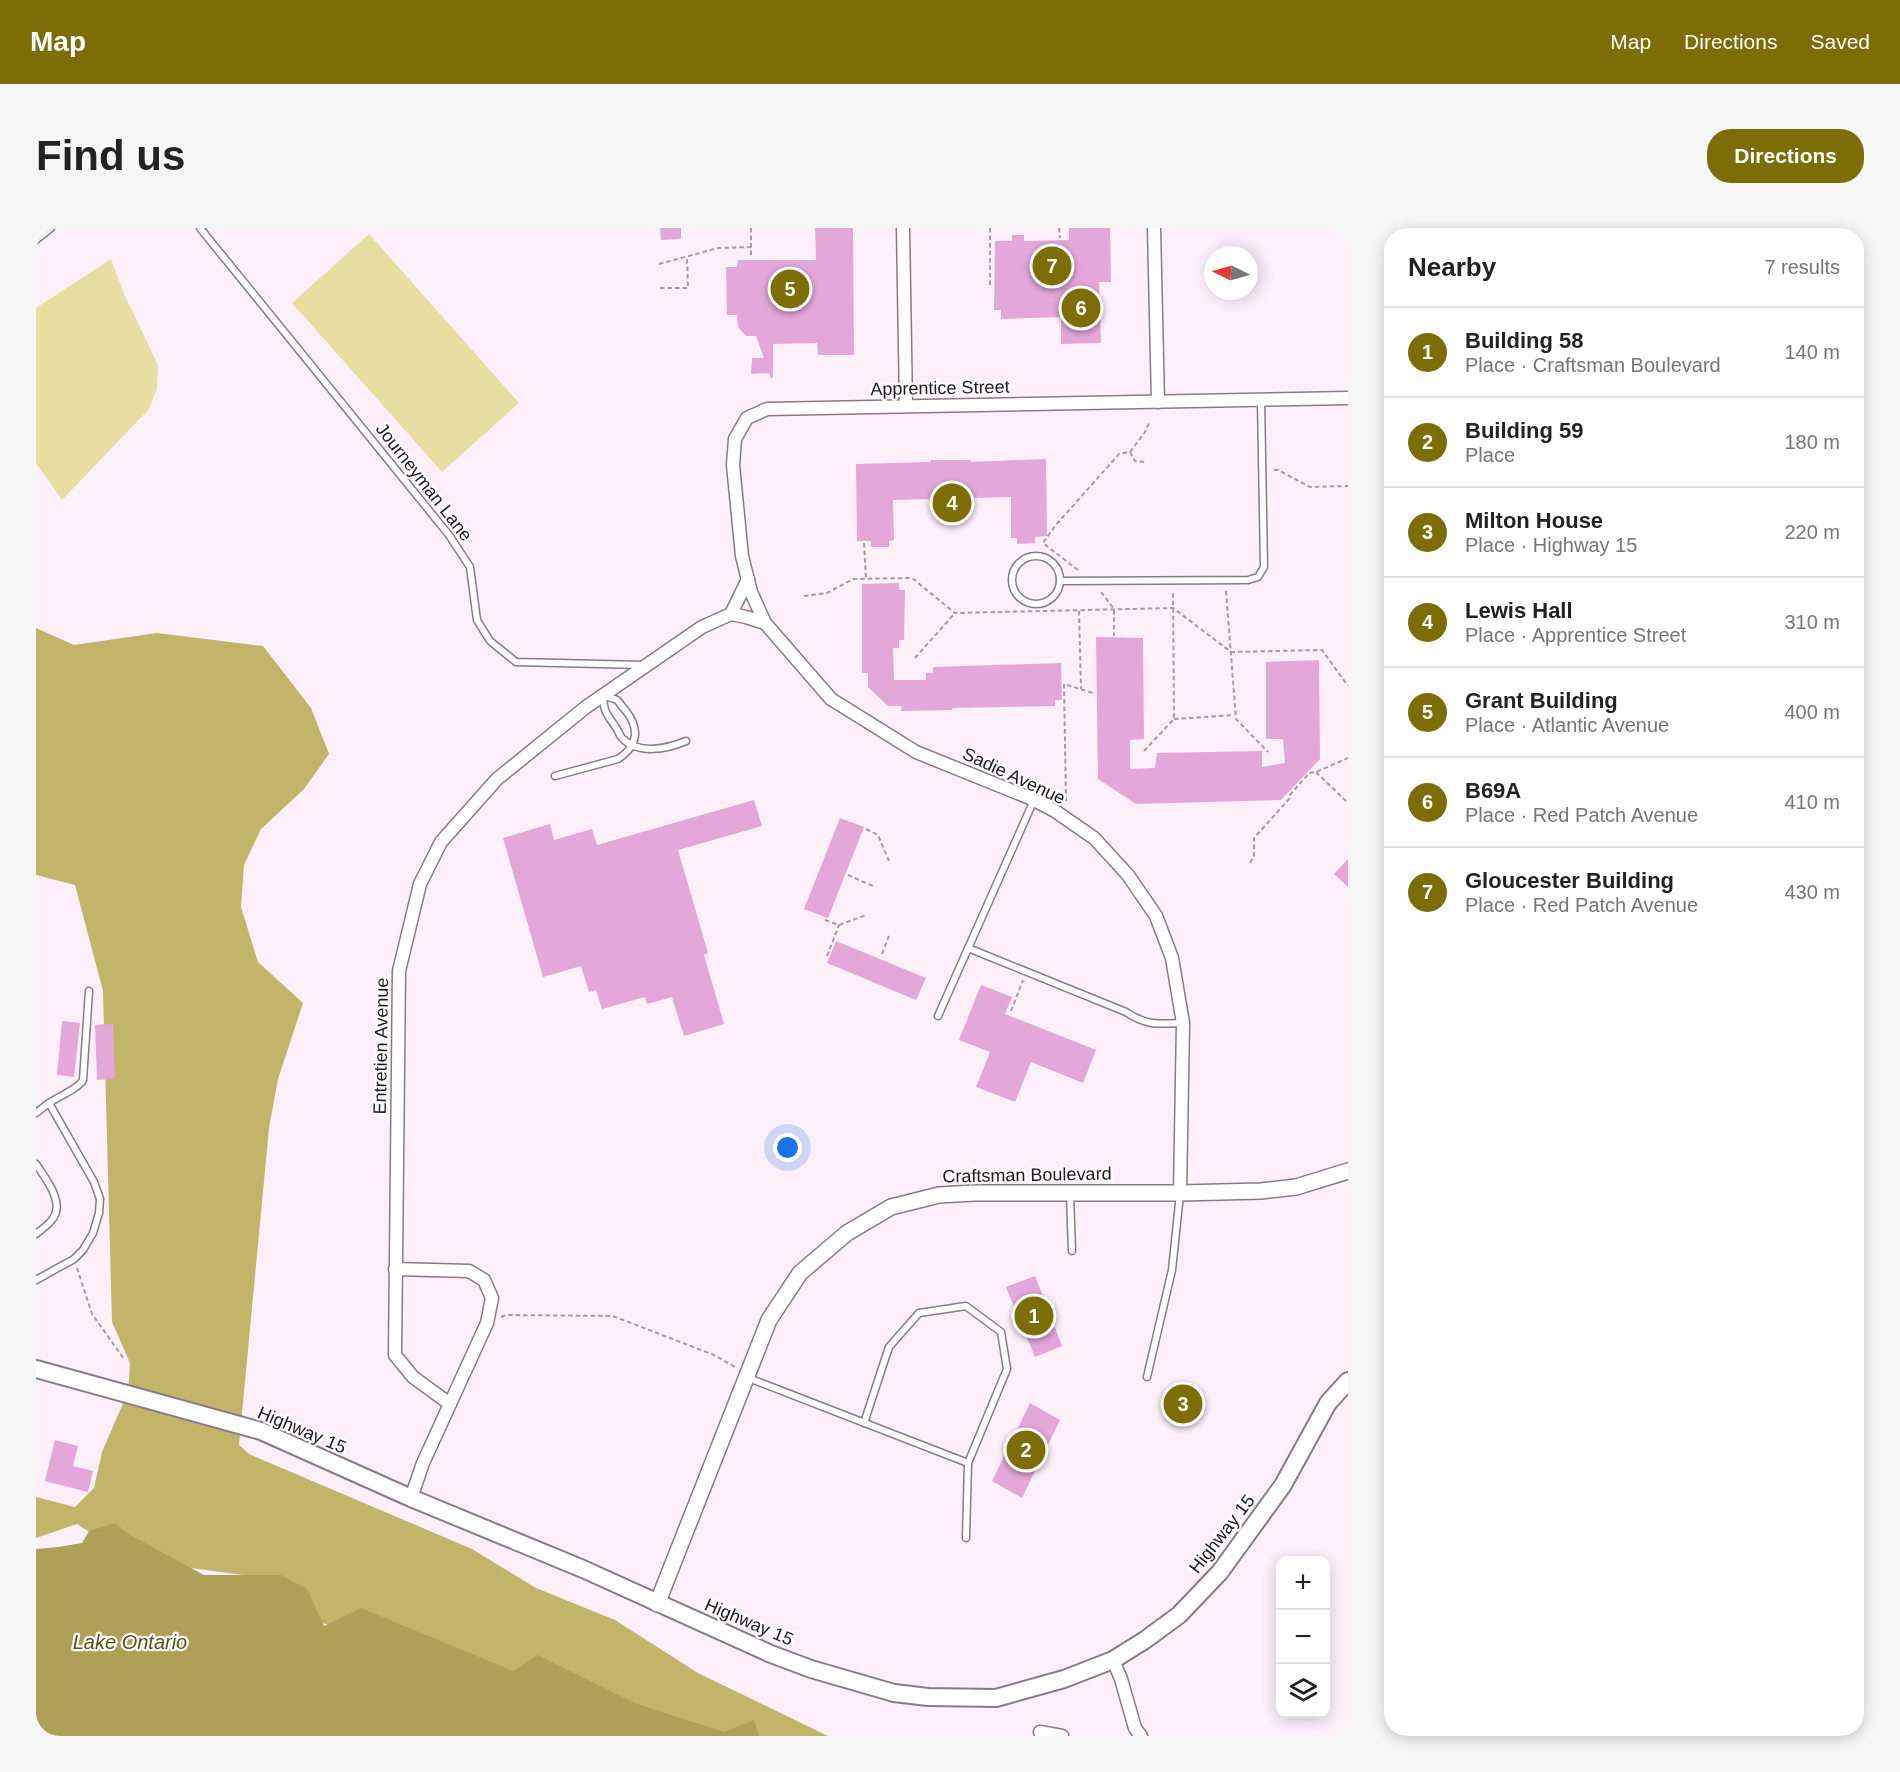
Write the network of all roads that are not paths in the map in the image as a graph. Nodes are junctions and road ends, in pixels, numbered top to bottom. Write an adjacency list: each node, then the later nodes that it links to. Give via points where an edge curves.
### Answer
1 (51, 228): 5 (lane)
2 (200, 228): 14 (lane, Journeyman Lane, via 449,535 470,567 477,620 490,641 516,662)
3 (903, 228): 9 (street)
4 (1154, 228): 8 (street)
5 (36, 240)
6 (1348, 398): 7 (street, Apprentice Street)
7 (1261, 400): 8 (street, Apprentice Street); 11 (lane, via 1264,567 1258,577)
8 (1158, 402): 9 (street, Apprentice Street)
9 (906, 406): 10 (street, Apprentice Street, via 767,410 747,418 735,439 733,465 741,556)
10 (748, 579): 12 (street); 13 (street, Apprentice Street)
11 (1060, 581): 11 (lane, via 1054,563 1036,555 1018,563 1012,582 1015,592 1032,604 1049,600)
12 (731, 614): 13 (street); 14 (street, Entretien Avenue, via 702,627)
13 (765, 623): 19 (street, Sadie Avenue, via 831,699 916,752)
14 (646, 666): 15 (street, Entretien Avenue)
15 (603, 696): 17 (lane, via 604,712); 17 (lane, via 617,701 631,718 636,732); 32 (street, Entretien Avenue, via 497,779 441,842 420,884 399,971)
16 (686, 741): 17 (lane, via 662,748)
17 (632, 746): 18 (lane, via 618,759)
18 (555, 776)
19 (1034, 800): 20 (lane); 23 (street, Sadie Avenue, via 1094,838 1121,867 1155,916 1172,958)
20 (968, 948): 22 (lane); 23 (lane, via 1126,1012 1140,1022)
21 (89, 991): 24 (lane, via 83,1080 77,1088)
22 (938, 1016)
23 (1183, 1023): 29 (street, Sadie Avenue)
24 (49, 1103): 25 (lane); 33 (lane, via 94,1182 100,1199 99,1213 93,1233 74,1260)
25 (36, 1113)
26 (36, 1164): 30 (lane, via 52,1188 56,1203 52,1221)
27 (1348, 1171): 29 (street, Craftsman Boulevard, via 1296,1187)
28 (1070, 1193): 29 (street, Craftsman Boulevard); 31 (lane); 35 (street, Craftsman Boulevard, via 974,1193 891,1207 847,1233 800,1273)
29 (1180, 1193): 36 (lane, via 1172,1270)
30 (36, 1234)
31 (1072, 1251)
32 (395, 1269): 38 (street, Entretien Avenue, via 395,1355 413,1377); 38 (street, via 470,1271 484,1280 492,1298 487,1323)
33 (36, 1280)
34 (36, 1369): 41 (main road, Highway 15, via 261,1431)
35 (740, 1372): 39 (lane); 43 (street, Craftsman Boulevard)
36 (1147, 1377)
37 (1348, 1381): 44 (main road, Highway 15, via 1328,1403 1284,1485 1221,1572 1179,1615)
38 (450, 1404): 41 (street)
39 (864, 1423): 40 (lane); 40 (lane, via 889,1347 919,1313 966,1306 1001,1332 1007,1369)
40 (968, 1463): 42 (lane)
41 (411, 1498): 43 (main road, Highway 15)
42 (966, 1538)
43 (657, 1604): 44 (main road, Highway 15, via 781,1657 894,1693 996,1698)
44 (1113, 1660): 47 (street)
45 (1040, 1732): 46 (street)
46 (1062, 1736)
47 (1141, 1736)

